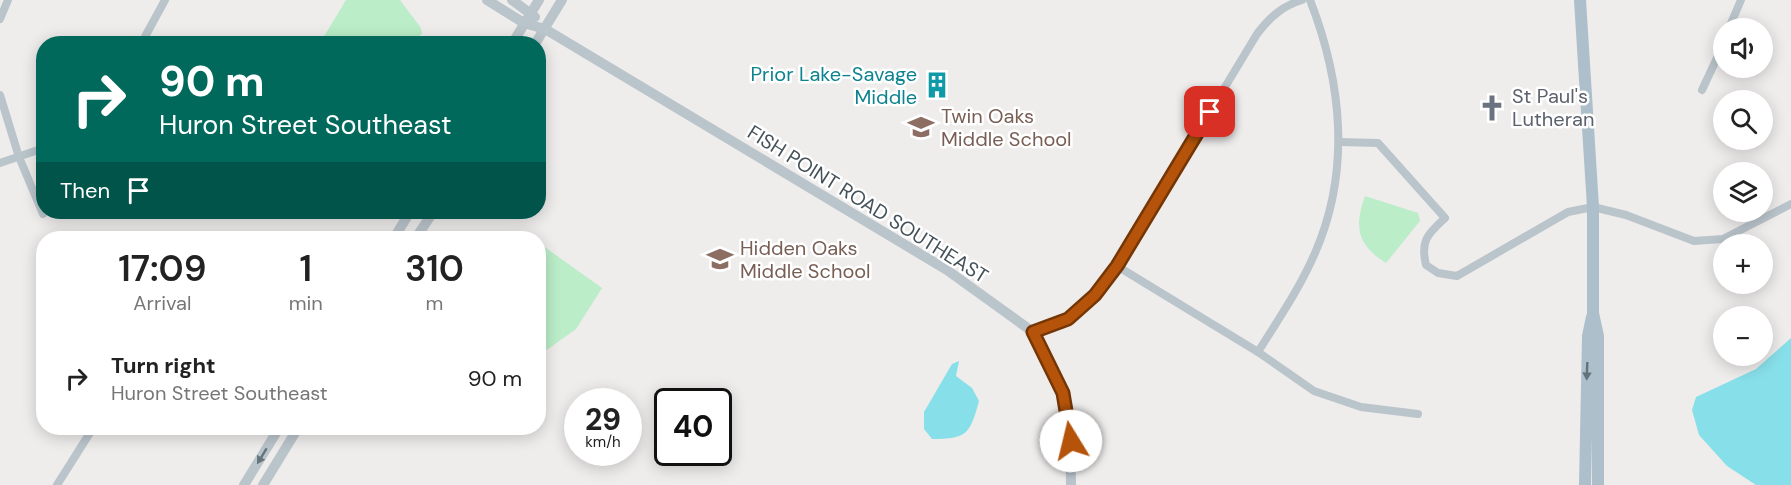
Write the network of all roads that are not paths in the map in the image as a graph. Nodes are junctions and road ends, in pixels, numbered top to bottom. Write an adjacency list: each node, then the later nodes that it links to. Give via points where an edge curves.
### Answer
1 (8, 0): 13 (street)
2 (165, 0): 16 (street)
3 (487, 0): 14 (street)
4 (512, 0): 11 (street)
5 (538, 0): 11 (street)
6 (562, 0): 15 (street)
7 (1302, 0): 29 (street, via 1270,17 1257,34)
8 (1310, 0): 22 (street, via 1333,72)
9 (1580, 0): 28 (main road)
10 (1741, 0): 12 (street)
11 (531, 12): 14 (street); 15 (street)
12 (1733, 18)
13 (0, 20)
14 (524, 23): 15 (street); 17 (street)
15 (545, 28): 18 (street); 31 (street, FISH POINT ROAD SOUTHEAST, via 947,270)
16 (145, 36)
17 (517, 36)
18 (540, 36)
19 (1713, 66): 20 (street)
20 (1702, 90)
21 (0, 95): 24 (street)
22 (1339, 142): 28 (street, via 1378,143 1445,218 1428,234 1423,250 1426,265 1438,273 1457,276 1568,212); 32 (street, via 1332,200 1315,253)
23 (36, 151): 24 (street)
24 (19, 157): 25 (street); 26 (street)
25 (0, 163)
26 (36, 197)
27 (1791, 204): 28 (street, via 1723,239 1695,242 1626,215)
28 (1593, 207): 30 (main road)
29 (1117, 266): 31 (street, via 1095,295 1068,319); 32 (street)
30 (1593, 313): 41 (main road, one-way to 41, via 1588,336); 42 (main road, via 1598,336)
31 (1033, 332): 40 (street, FISH POINT ROAD SOUTHEAST, via 1063,393 1070,425)
32 (1258, 352): 33 (street, via 1298,381 1332,399)
33 (1418, 414)
34 (89, 435): 37 (street)
35 (275, 435): 38 (street, one-way to 38)
36 (294, 435): 39 (street)
37 (57, 485)
38 (244, 485)
39 (263, 485)
40 (1071, 485)
41 (1585, 485)
42 (1598, 485)

